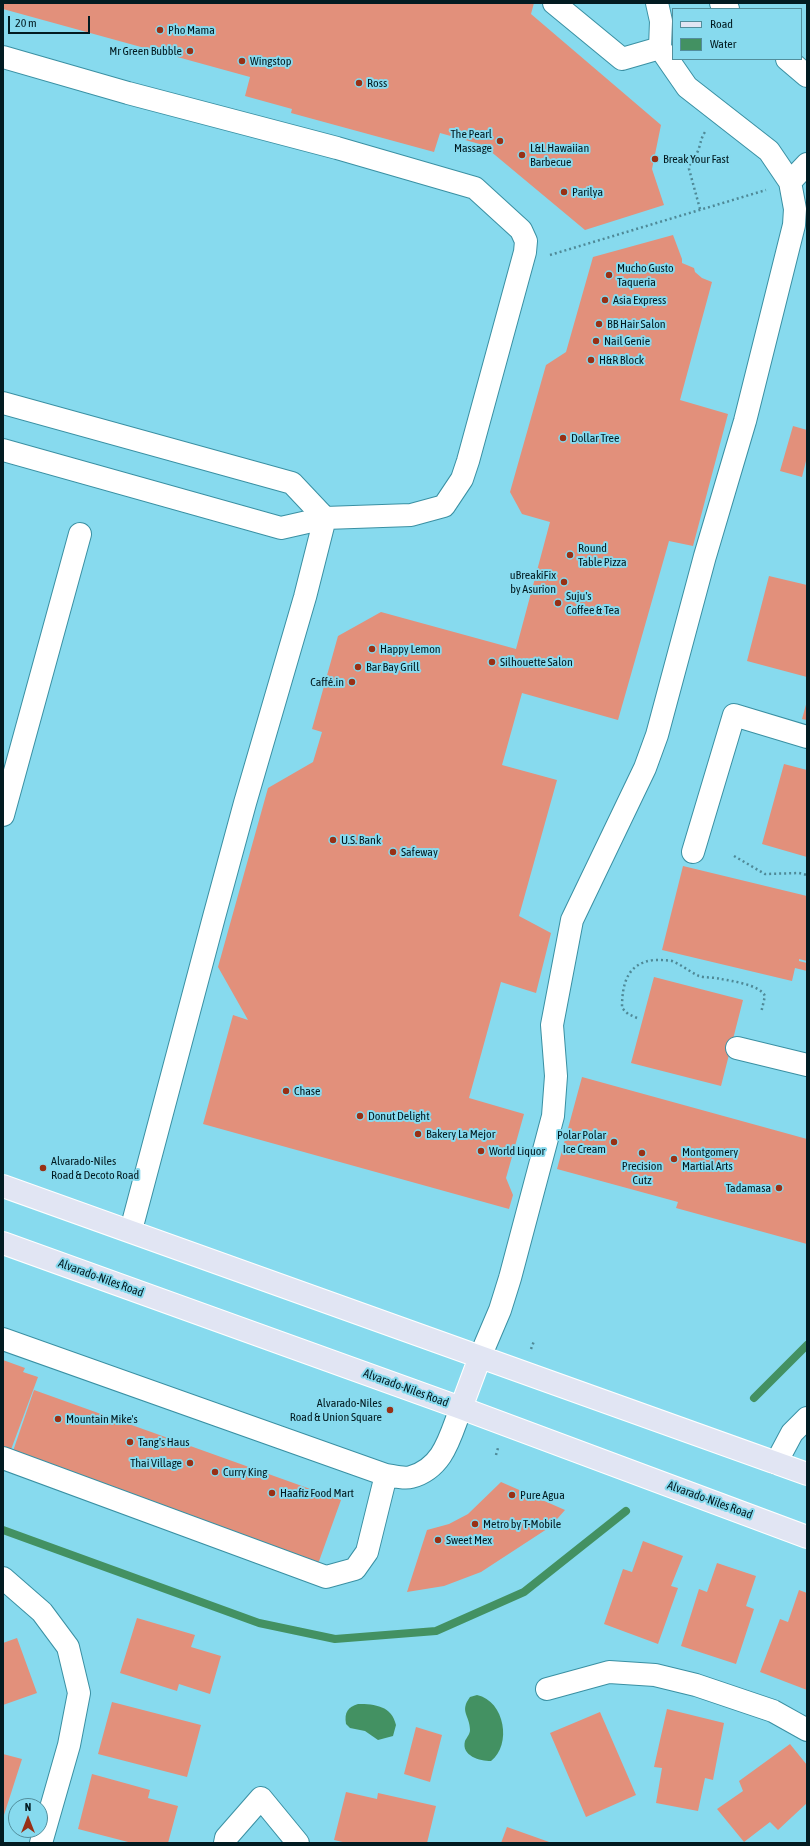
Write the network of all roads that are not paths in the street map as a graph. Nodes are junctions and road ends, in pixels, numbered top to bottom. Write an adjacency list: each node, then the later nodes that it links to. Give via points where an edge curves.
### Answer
1 (554, 3): 3 (street, via 622,59)
2 (657, 3): 3 (street, via 661,21)
3 (660, 48): 8 (street, via 687,87 769,151)
4 (3, 56): 11 (street, via 474,188 521,230 526,241 525,252 462,479 444,506 411,515)
5 (788, 60): 6 (street)
6 (807, 76)
7 (807, 164): 8 (street)
8 (790, 182): 22 (street, via 795,210 794,225 745,421 657,735 645,768 572,920 552,1025 556,1076 553,1116 510,1278 500,1310)
9 (3, 403): 11 (street, via 292,483)
10 (3, 450): 11 (street, via 281,528)
11 (325, 518): 19 (street, via 303,604 248,792)
12 (80, 534): 14 (street)
13 (807, 737): 15 (street, via 734,715)
14 (3, 815)
15 (692, 852)
16 (737, 1048): 17 (street)
17 (807, 1065)
18 (3, 1186): 19 (main road)
19 (131, 1230): 22 (main road)
20 (3, 1243): 23 (main road, Alvarado-Niles Road)
21 (3, 1339): 28 (street)
22 (480, 1357): 23 (main road); 26 (main road)
23 (461, 1408): 28 (street, via 444,1454 429,1469 410,1478); 29 (main road, Alvarado-Niles Road)
24 (807, 1418): 26 (street, via 792,1433)
25 (3, 1458): 28 (street, via 326,1577 355,1569 367,1552)
26 (776, 1463): 27 (main road)
27 (807, 1474)
28 (386, 1475)
29 (807, 1536)
30 (3, 1578): 33 (street, via 42,1612 68,1647 79,1693 69,1745)
31 (547, 1689): 32 (street, via 609,1672 655,1675 696,1685 773,1711)
32 (807, 1730)
33 (41, 1843)
34 (225, 1843): 35 (street, via 226,1838 261,1798)
35 (298, 1843)

